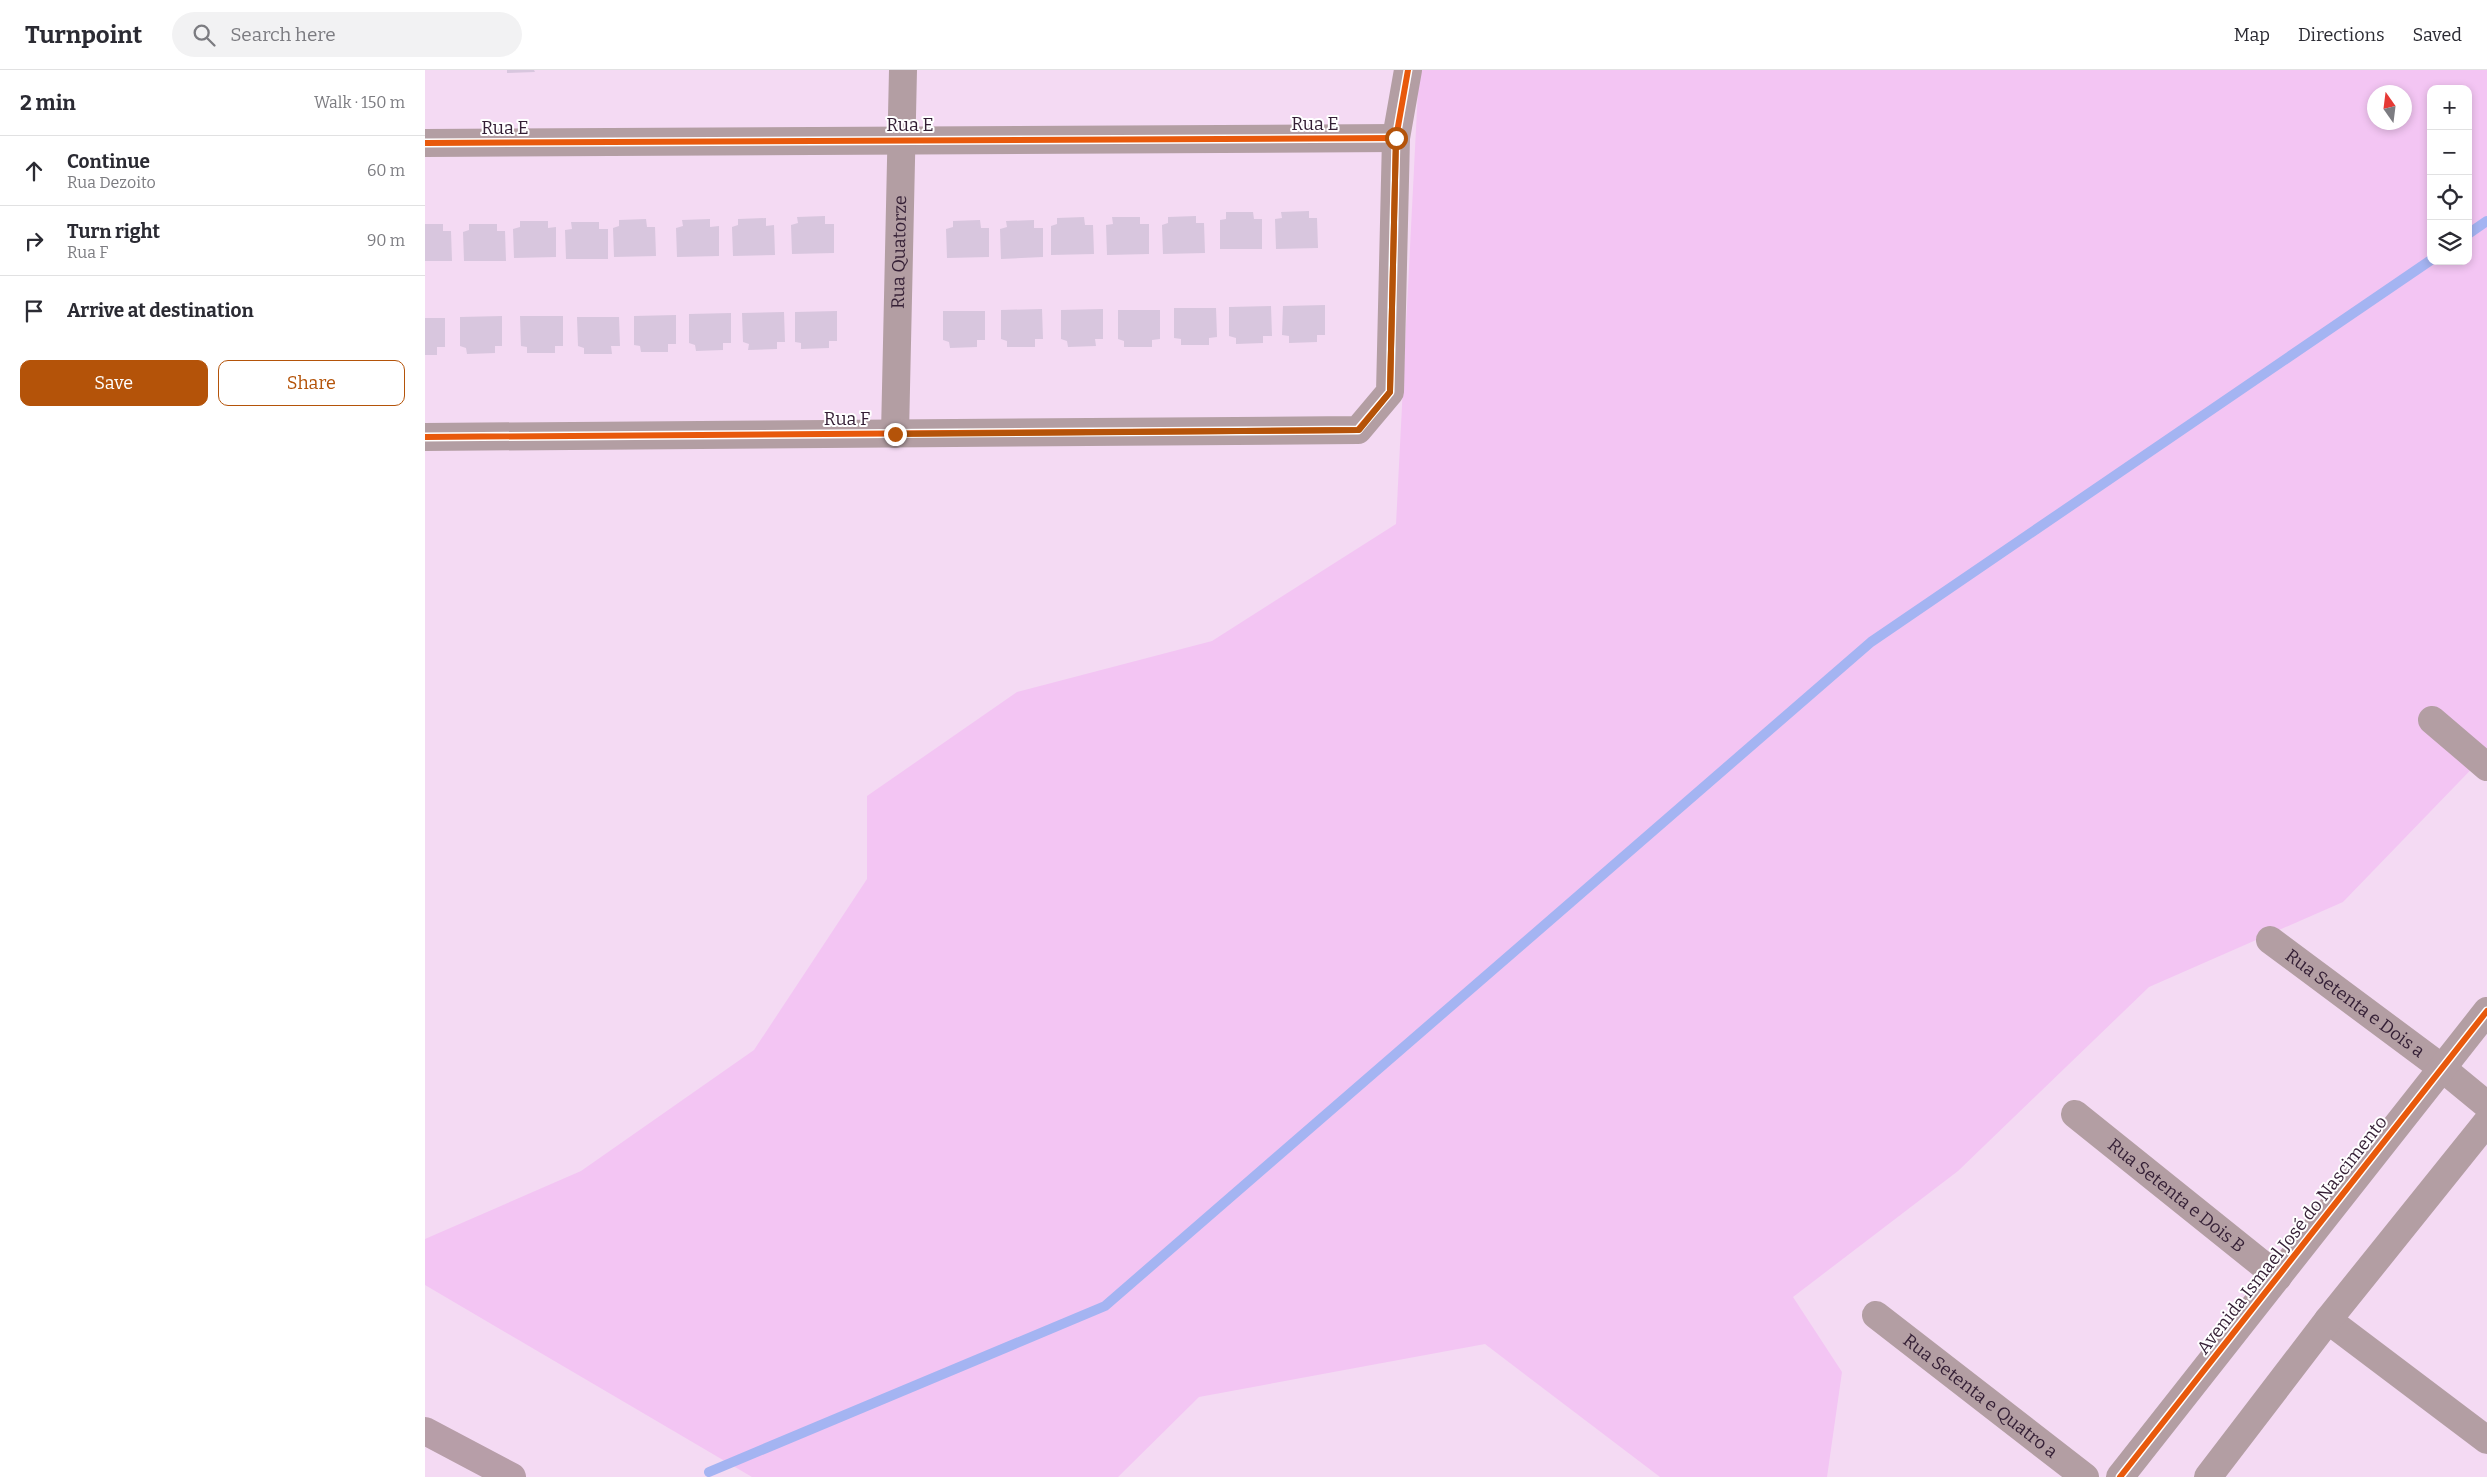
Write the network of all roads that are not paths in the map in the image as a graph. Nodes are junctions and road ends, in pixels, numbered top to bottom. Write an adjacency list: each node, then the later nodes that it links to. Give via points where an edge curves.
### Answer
1 (903, 70): 4 (street, Rua Quatorze)
2 (1408, 70): 3 (street)
3 (1396, 138): 4 (street, Rua E); 6 (street, Rua F, via 1390,392 1359,430)
4 (902, 140): 5 (street, Rua E); 6 (street, Rua Quatorze)
5 (425, 143)
6 (895, 434): 7 (street, Rua F)
7 (425, 437)
8 (2432, 720): 9 (street)
9 (2487, 767)
10 (2270, 940): 12 (street, Rua Setenta e Dois a)
11 (2487, 1011): 12 (street, Avenida Ismael José do Nascimento)
12 (2442, 1068): 13 (street, Rua Setenta e Dois a); 16 (street, Avenida Ismael José do Nascimento)
13 (2487, 1105)
14 (2075, 1114): 16 (street, Rua Setenta e Dois B)
15 (2487, 1122): 18 (street)
16 (2278, 1276): 23 (street, Avenida Ismael José do Nascimento)
17 (1876, 1315): 22 (street, Rua Setenta e Quatro a)
18 (2328, 1320): 20 (street); 24 (street)
19 (425, 1432): 21 (main road)
20 (2487, 1440)
21 (512, 1477)
22 (2085, 1477)
23 (2120, 1477)
24 (2208, 1477)

